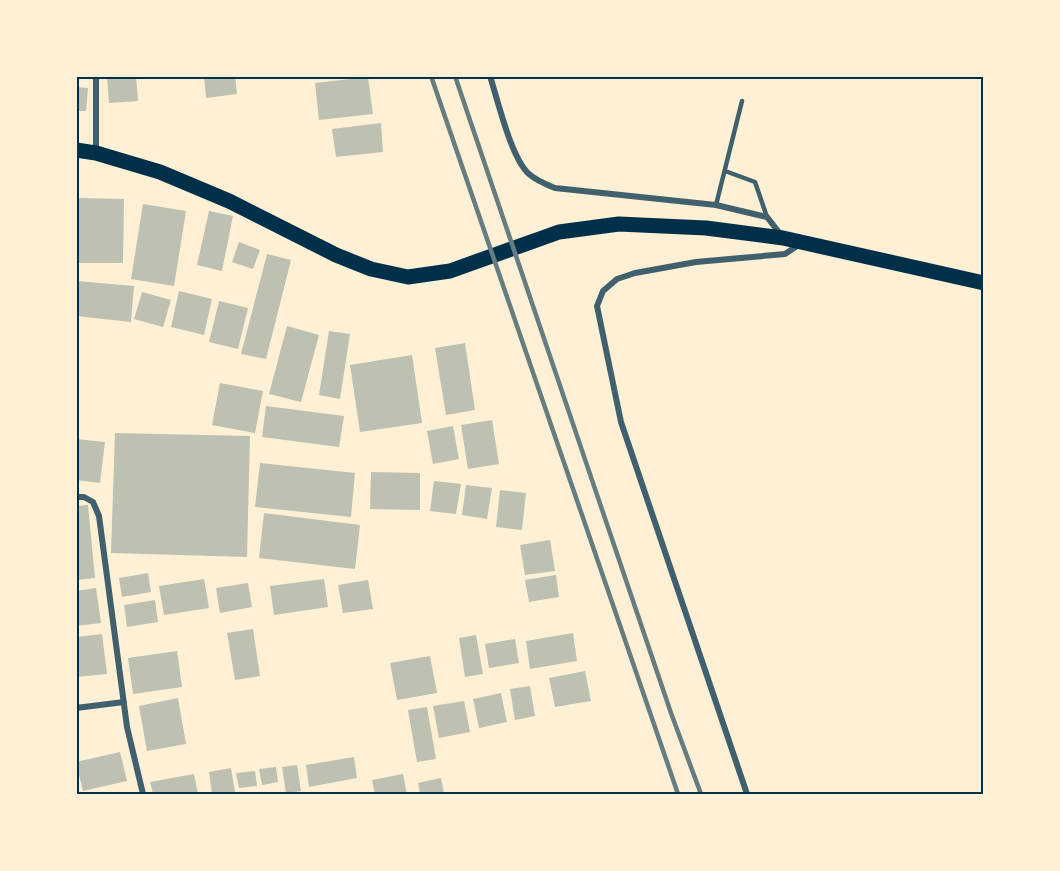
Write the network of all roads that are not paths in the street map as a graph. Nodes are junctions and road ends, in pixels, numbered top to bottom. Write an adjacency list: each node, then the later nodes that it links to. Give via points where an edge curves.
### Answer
1 (96, 76): 5 (street)
2 (490, 76): 7 (street, via 514,149 527,173 540,182 555,188)
3 (742, 101): 6 (lane)
4 (76, 150): 5 (main road)
5 (96, 153): 9 (main road, via 160,171 336,255 371,269 408,277 450,271 559,232 619,224 706,228)
6 (725, 171): 7 (lane); 8 (lane, via 755,182)
7 (716, 205): 8 (street)
8 (767, 218): 9 (street)
9 (783, 238): 10 (main road)
10 (803, 242): 11 (main road); 16 (street, via 785,254 696,262 635,273 617,279 603,291 597,306 621,422)
11 (984, 283)
12 (76, 496): 13 (street, via 93,502 99,516)
13 (124, 702): 14 (street); 15 (street)
14 (76, 708)
15 (143, 795)
16 (747, 795)

